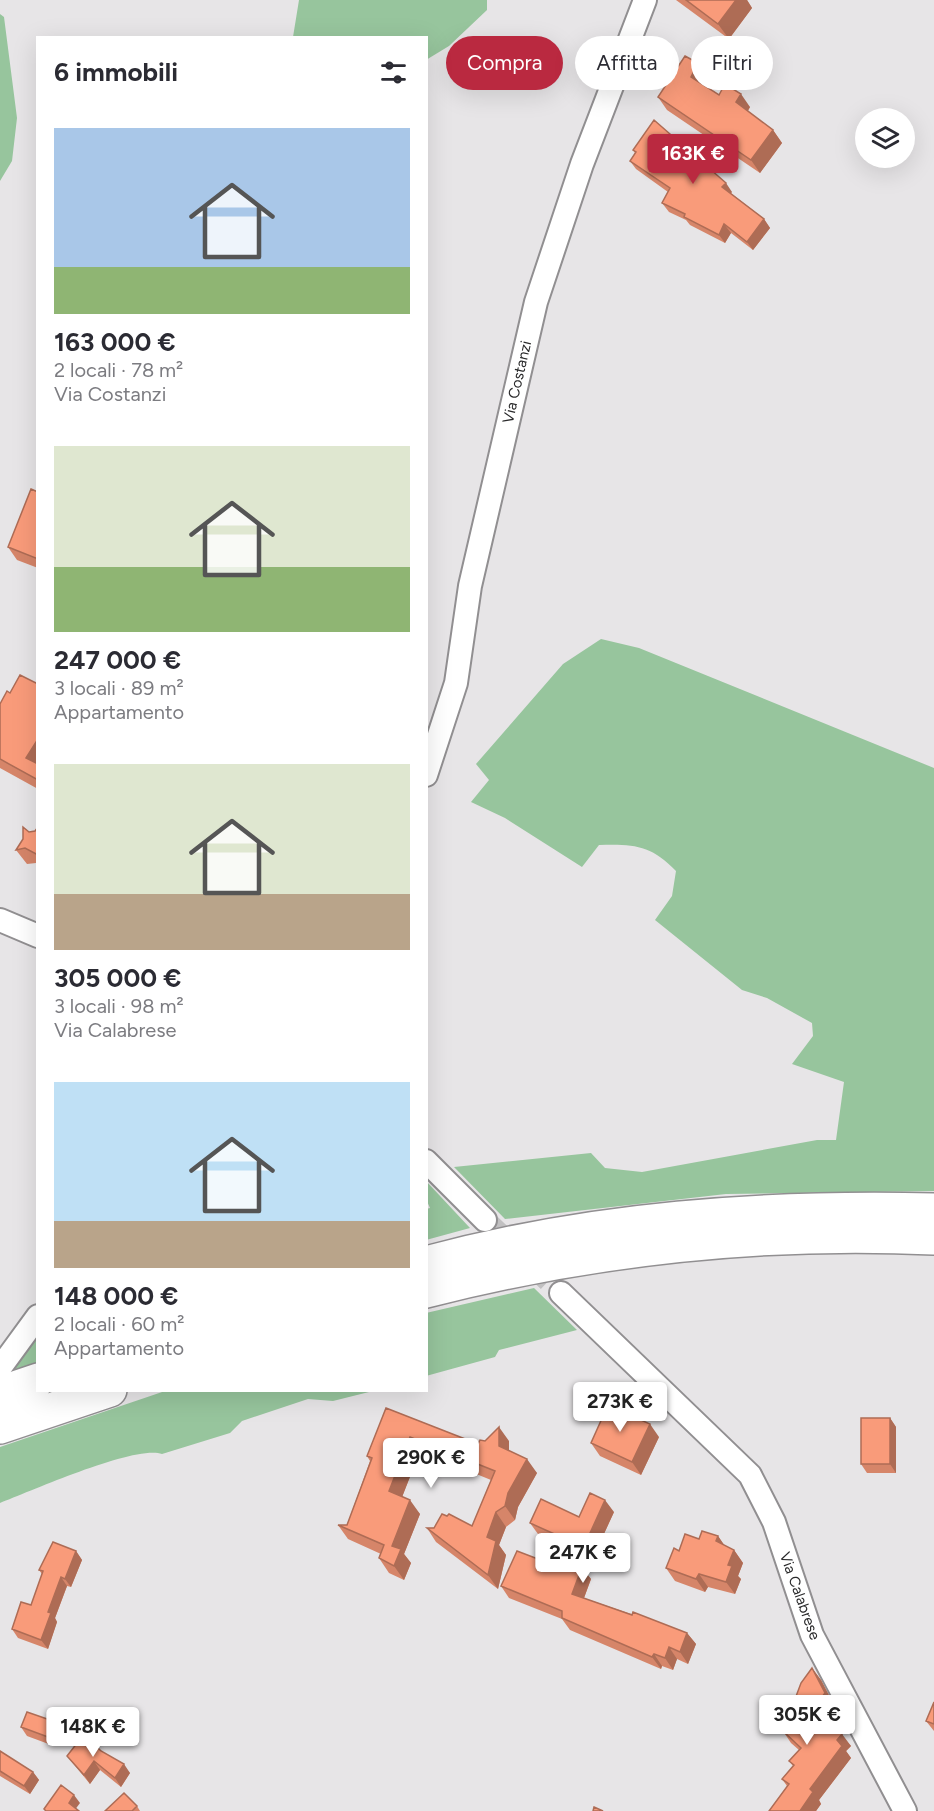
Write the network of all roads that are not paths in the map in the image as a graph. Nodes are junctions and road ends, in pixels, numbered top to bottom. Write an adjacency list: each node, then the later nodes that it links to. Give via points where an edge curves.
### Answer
1 (645, 0): 2 (street, Via Costanzi, via 582,164 536,302 470,586 456,683)
2 (428, 769)
3 (0, 920): 4 (street)
4 (36, 935)
5 (428, 1163): 7 (street)
6 (934, 1210): 9 (highway, via 826,1209 668,1219 557,1234)
7 (485, 1220)
8 (934, 1238): 10 (highway, via 809,1238 669,1247 586,1258)
9 (428, 1263)
10 (428, 1292)
11 (561, 1293): 17 (street, Via Calabrese, via 750,1475 774,1522 812,1635)
12 (36, 1319): 13 (street)
13 (3, 1372): 14 (highway)
14 (36, 1380)
15 (104, 1392): 16 (highway)
16 (0, 1427)
17 (905, 1811)

